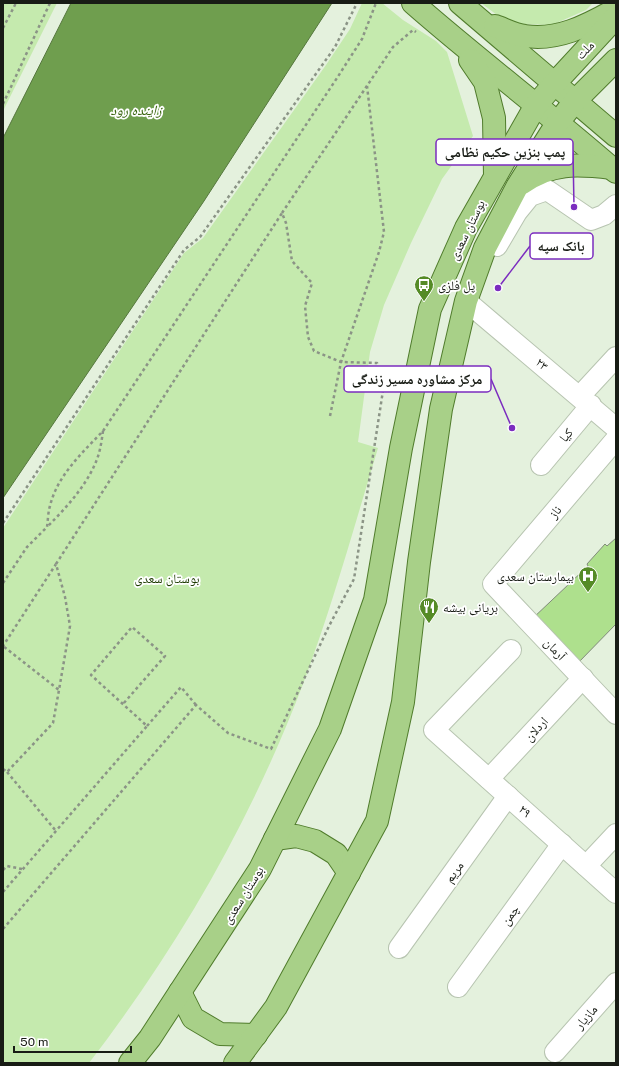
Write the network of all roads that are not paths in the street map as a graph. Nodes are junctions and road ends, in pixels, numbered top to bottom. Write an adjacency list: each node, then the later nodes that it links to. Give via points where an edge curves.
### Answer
1 (413, 3): 6 (main road)
2 (460, 3): 5 (main road)
3 (616, 10): 5 (main road, via 583,28 544,38 523,36)
4 (616, 17): 8 (main road, ملت)
5 (481, 21): 8 (main road)
6 (458, 43): 10 (main road); 14 (main road, via 486,82 494,118)
7 (616, 60): 9 (main road)
8 (555, 83): 9 (main road); 10 (main road, ملت)
9 (575, 101): 11 (main road, بوستان سعدی); 12 (main road)
10 (536, 105): 11 (main road); 14 (main road, بوستان سعدی)
11 (558, 122): 13 (main road); 15 (main road, بوستان سعدی)
12 (616, 136)
13 (614, 170): 15 (main road, via 583,165 554,167 533,175)
14 (495, 176): 30 (main road, بوستان سعدی, via 466,228 430,309 400,448 375,600 330,729)
15 (517, 187): 17 (main road, بوستان سعدی, via 485,248)
16 (616, 205): 17 (street, via 604,215 591,220 547,190 530,196 517,212)
17 (469, 294): 19 (street, ۲۳); 33 (main road, بوستان سعدی, via 441,408 419,562 403,702 377,821)
18 (616, 357): 19 (street, کیا)
19 (586, 400): 20 (street, ۲۳); 22 (street, کیا)
20 (616, 428)
21 (616, 440): 23 (street, ناز)
22 (541, 465)
23 (493, 584): 25 (street, آرمان)
24 (512, 650): 27 (street, ۲۹, via 434,730)
25 (583, 678): 26 (street, آرمان); 27 (street, اردلان)
26 (616, 714)
27 (489, 779): 28 (street, ۲۹)
28 (508, 796): 31 (street, ۲۹); 35 (street, مریم)
29 (616, 834): 32 (street)
30 (275, 839): 33 (main road, via 296,836 315,841 336,854); 38 (main road, بوستان سعدی, via 260,869)
31 (562, 844): 32 (street, ۲۹); 37 (street, چمن)
32 (586, 866): 34 (street, ۲۹)
33 (349, 873): 39 (main road, بوستان سعدی, via 276,1007)
34 (616, 893)
35 (399, 948)
36 (616, 983): 40 (street, مازیار)
37 (458, 986)
38 (180, 992): 39 (main road, via 193,1018 220,1034); 41 (main road, بوستان سعدی)
39 (256, 1035): 42 (main road, بوستان سعدی)
40 (555, 1052)
41 (130, 1063)
42 (235, 1063)

